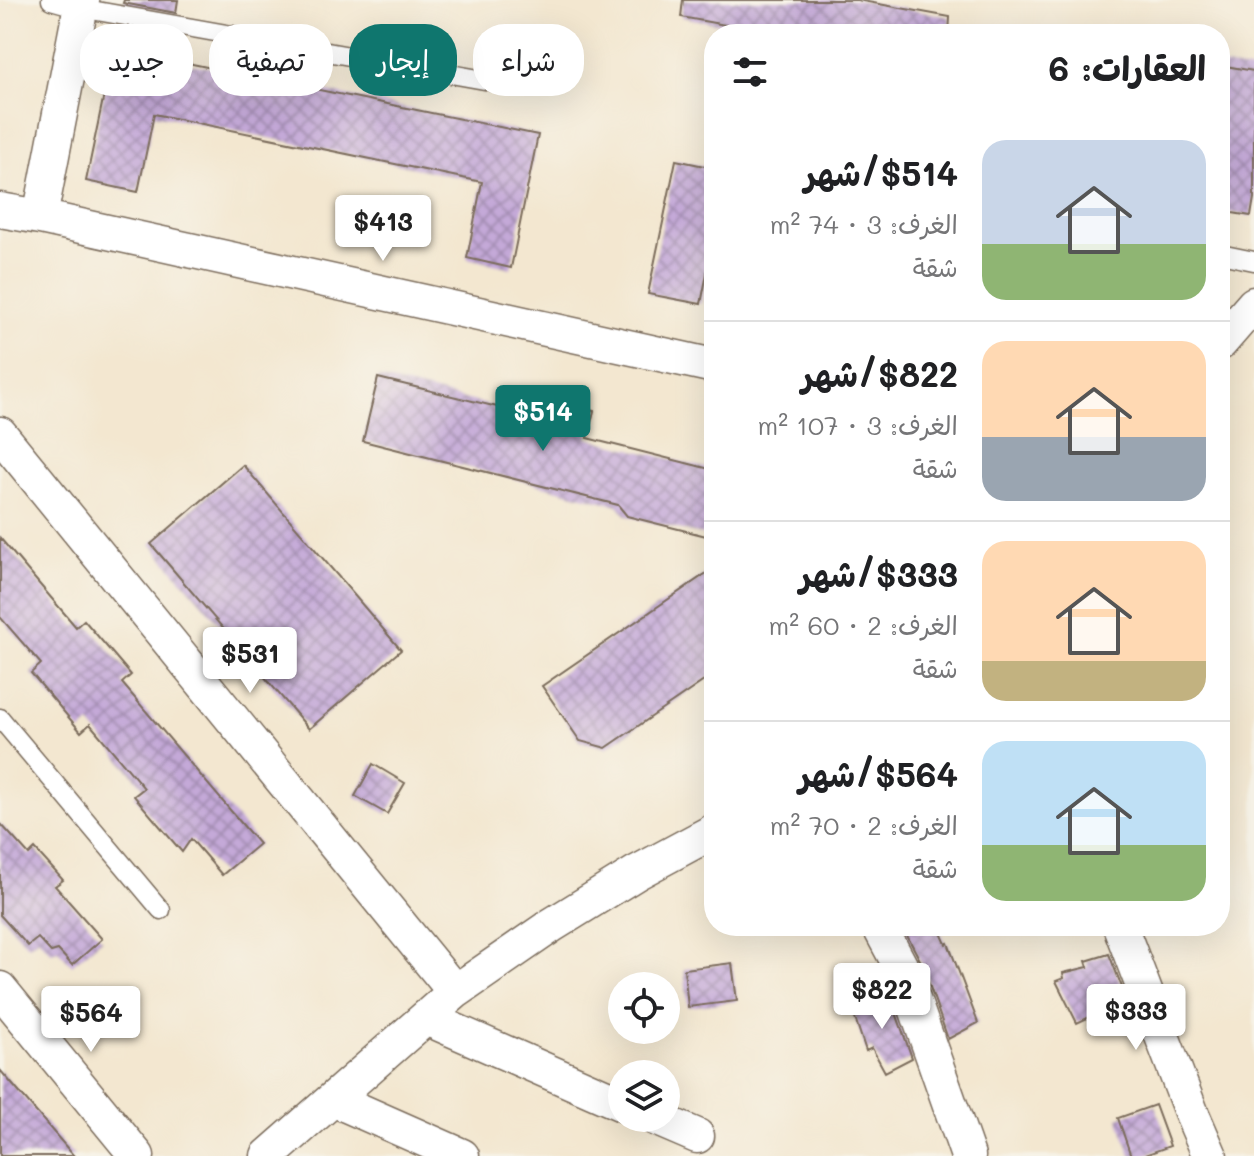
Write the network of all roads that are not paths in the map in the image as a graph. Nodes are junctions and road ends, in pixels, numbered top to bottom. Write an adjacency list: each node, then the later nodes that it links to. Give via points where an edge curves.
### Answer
1 (71, 3): 2 (lane); 4 (street)
2 (473, 78)
3 (0, 210): 4 (street)
4 (40, 217): 9 (street)
5 (1230, 256): 6 (lane)
6 (1254, 261)
7 (1254, 304): 8 (street)
8 (1230, 332)
9 (704, 364)
10 (0, 434): 17 (street)
11 (0, 718): 13 (lane)
12 (704, 836): 17 (street, via 624,880)
13 (161, 910)
14 (884, 936): 26 (street, via 903,971)
15 (1124, 936): 27 (street)
16 (0, 989): 23 (street)
17 (455, 992): 18 (street)
18 (426, 1018): 19 (street); 20 (street)
19 (608, 1098)
20 (333, 1099): 24 (street); 25 (street)
21 (680, 1129): 22 (street)
22 (697, 1136)
23 (137, 1156)
24 (268, 1156)
25 (462, 1156)
26 (968, 1156)
27 (1210, 1156)

